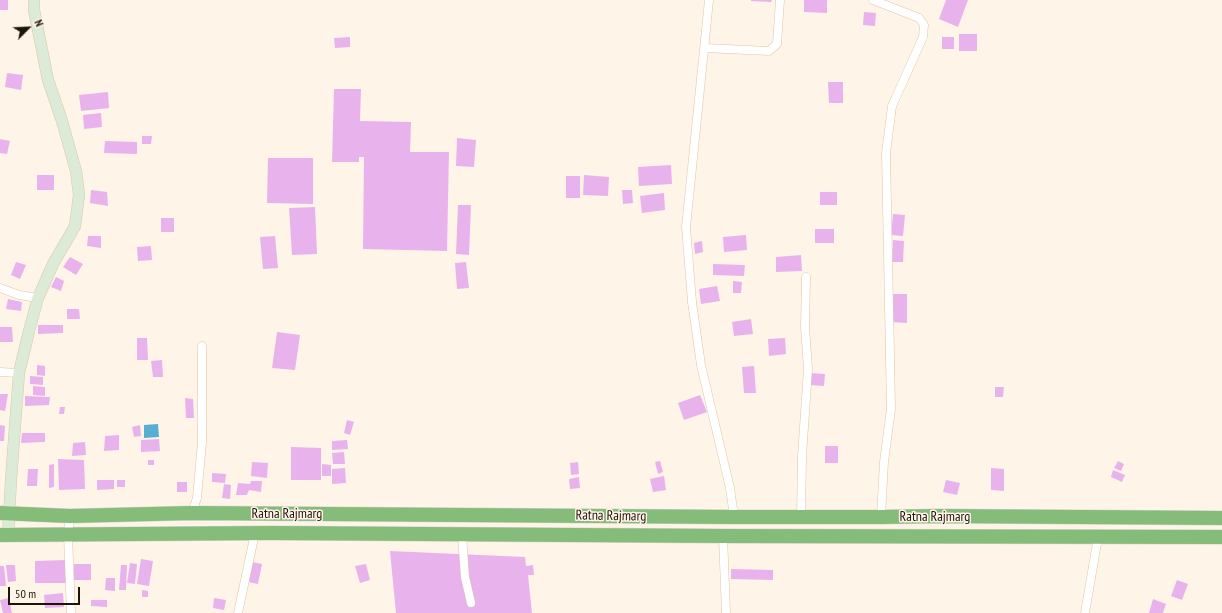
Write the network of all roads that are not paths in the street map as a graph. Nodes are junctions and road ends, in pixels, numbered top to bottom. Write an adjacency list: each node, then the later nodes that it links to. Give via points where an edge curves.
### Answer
1 (34, 0): 8 (street, via 48,80 76,171 79,195 75,226 53,264)
2 (710, 0): 5 (street)
3 (780, 0): 5 (street, via 777,44 768,51)
4 (873, 0): 17 (street, via 919,18 924,25 923,36 892,106 886,153 891,408 884,462)
5 (705, 48): 15 (street, via 686,227 700,365 730,488)
6 (806, 276): 16 (street, via 805,327 808,369)
7 (0, 288): 8 (street)
8 (38, 298): 11 (street)
9 (202, 346): 13 (street, via 202,442)
10 (0, 372): 11 (street)
11 (19, 373): 12 (street)
12 (5, 513): 14 (highway, Ratna Rajmarg); 20 (street)
13 (192, 513): 14 (highway, Ratna Rajmarg); 15 (highway, Ratna Rajmarg)
14 (70, 516): 21 (street)
15 (734, 517): 16 (highway, Ratna Rajmarg)
16 (801, 517): 17 (highway, Ratna Rajmarg)
17 (881, 518): 18 (highway, Ratna Rajmarg)
18 (1222, 518)
19 (255, 534): 21 (highway, Ratna Rajmarg); 22 (highway, Ratna Rajmarg); 28 (street)
20 (4, 535): 21 (highway, Ratna Rajmarg)
21 (68, 535): 27 (street)
22 (462, 535): 23 (highway, Ratna Rajmarg); 26 (street)
23 (723, 536): 24 (highway, Ratna Rajmarg); 29 (street)
24 (1098, 537): 25 (highway, Ratna Rajmarg); 30 (street)
25 (1222, 537)
26 (470, 603)
27 (71, 613)
28 (238, 613)
29 (726, 613)
30 (1085, 613)

